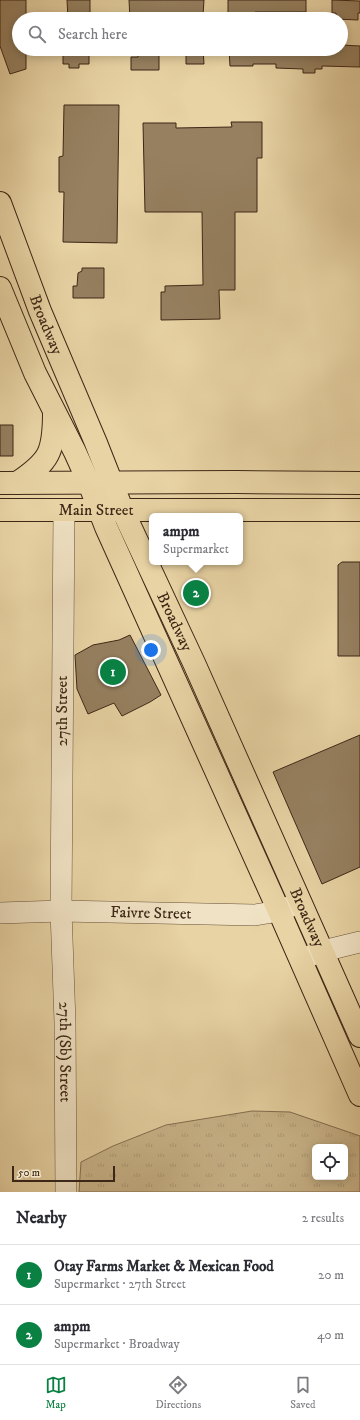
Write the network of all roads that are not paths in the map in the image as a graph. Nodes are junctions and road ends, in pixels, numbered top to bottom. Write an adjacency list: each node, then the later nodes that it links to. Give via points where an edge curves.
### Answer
1 (0, 203): 6 (main road, Broadway, via 40,312)
2 (0, 288): 3 (main road, Broadway, via 35,373)
3 (54, 411): 4 (main road, via 54,436 47,456 32,473); 5 (main road, Broadway)
4 (8, 483): 5 (main road, Main Street)
5 (89, 483): 6 (main road, Main Street); 11 (main road, Broadway)
6 (112, 483): 7 (main road, Main Street); 8 (main road, Broadway)
7 (360, 483)
8 (122, 509): 11 (main road, Main Street); 12 (main road, Main Street); 13 (main road, Broadway)
9 (0, 510): 10 (main road, Main Street)
10 (64, 510): 11 (main road, Main Street); 14 (street, 27th Street)
11 (98, 510): 15 (main road, Broadway)
12 (360, 510)
13 (301, 902): 15 (street, Faivre Street); 18 (main road, Broadway)
14 (61, 911): 15 (street, Faivre Street, via 255,915); 16 (street, Faivre Street); 22 (street, 27th (Sb) Street, via 66,1022)
15 (279, 911): 19 (main road, Broadway)
16 (0, 913)
17 (360, 942): 18 (street)
18 (323, 951): 19 (street); 20 (main road, Broadway)
19 (301, 960): 21 (main road, Broadway)
20 (360, 1036)
21 (360, 1095)
22 (66, 1192)

